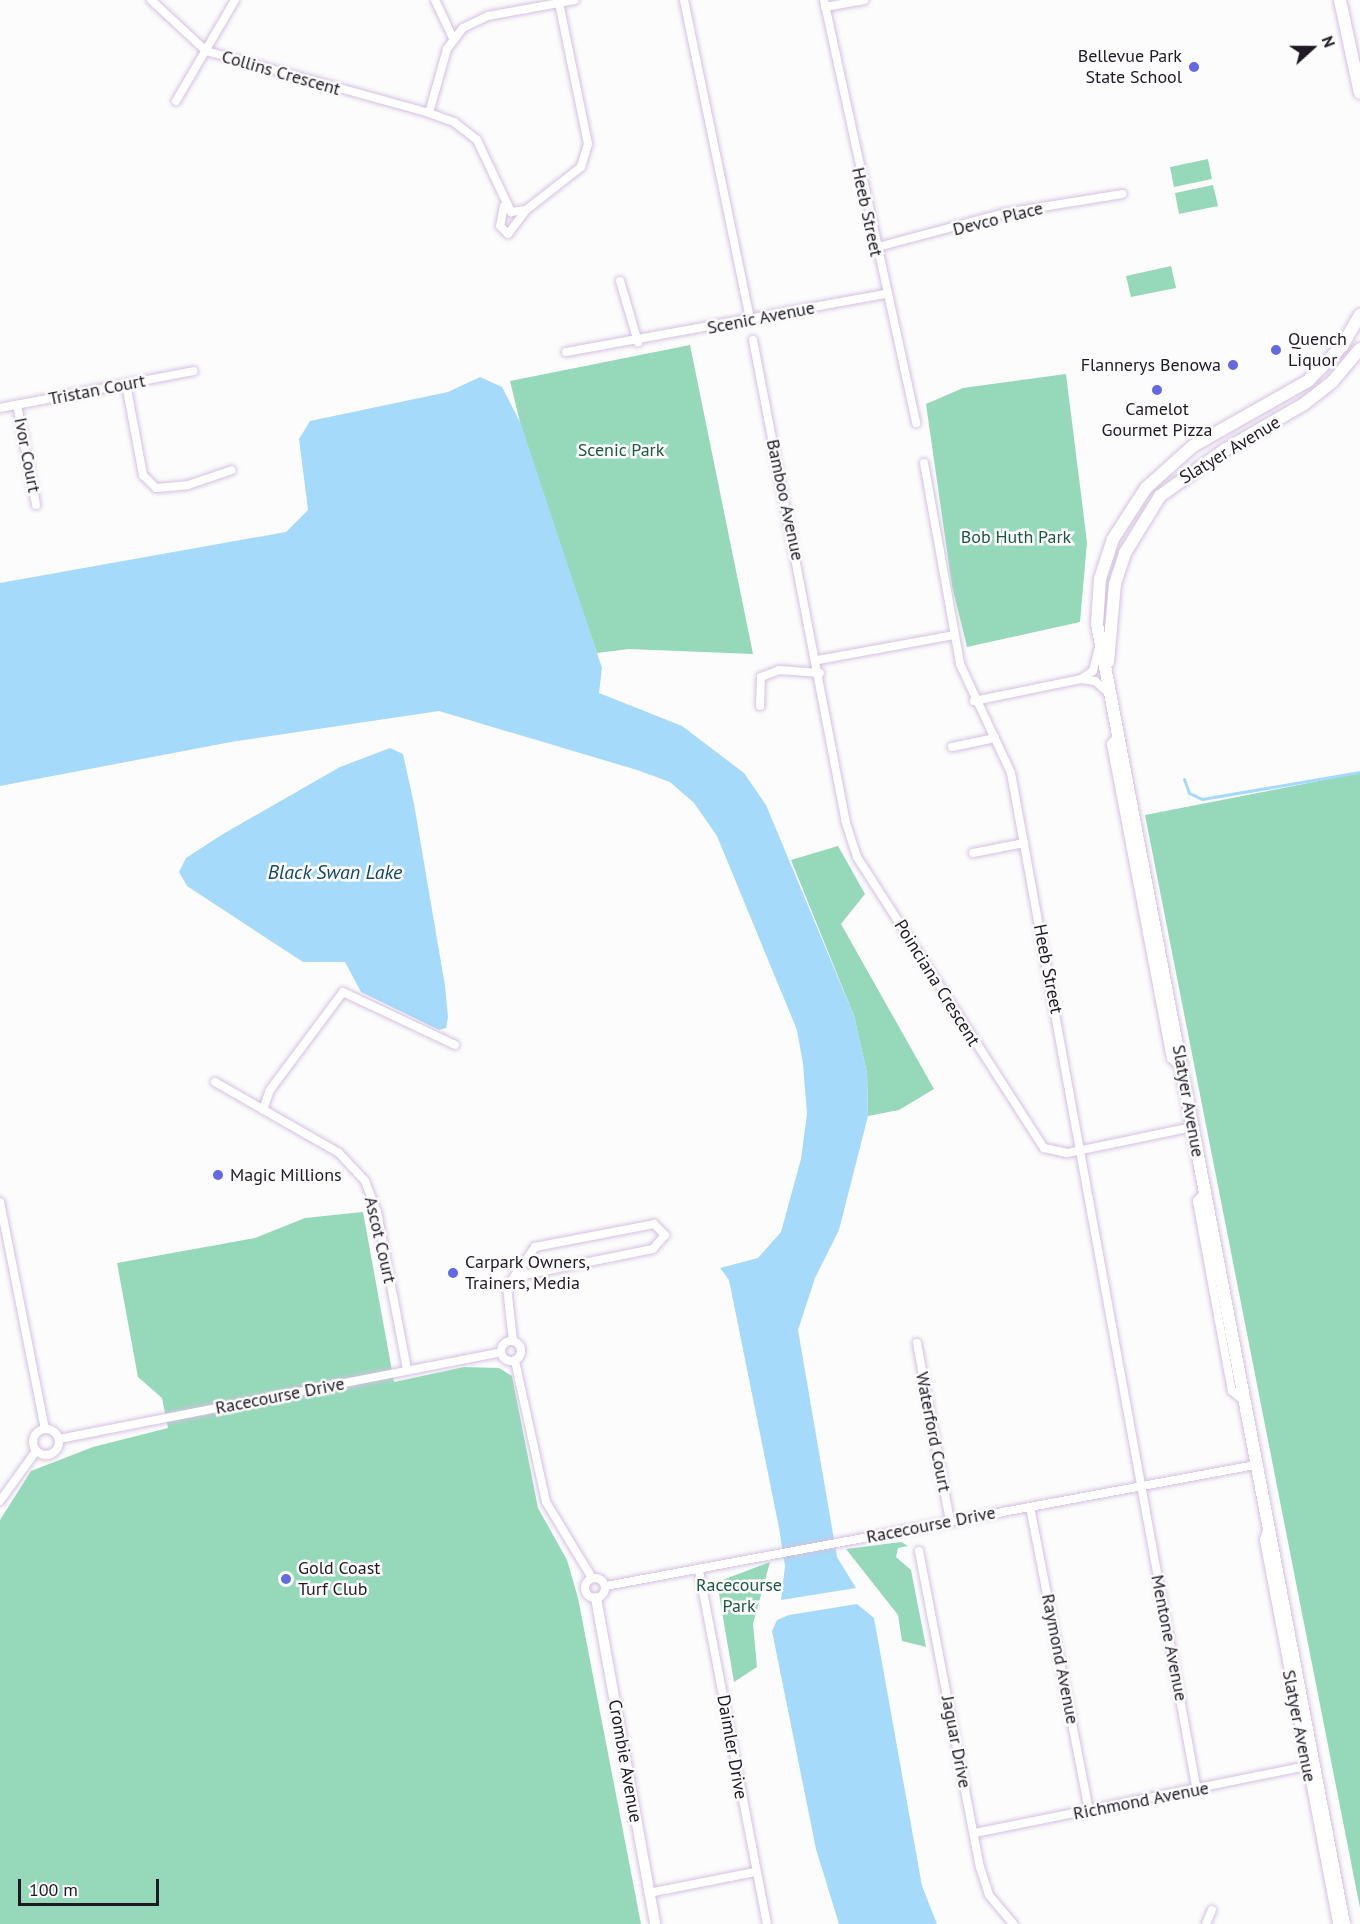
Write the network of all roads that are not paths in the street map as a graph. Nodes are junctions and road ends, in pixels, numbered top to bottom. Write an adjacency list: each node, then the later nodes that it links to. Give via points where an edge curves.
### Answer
1 (151, 0): 11 (street, Collins Crescent)
2 (235, 0): 11 (street)
3 (435, 0): 10 (street)
4 (575, 0): 8 (street)
5 (684, 0): 22 (street)
6 (864, 0): 9 (street)
7 (1340, 0): 12 (main road)
8 (559, 3): 10 (street, via 475,20); 17 (street, Collins Crescent, via 587,157)
9 (824, 3): 18 (street, Heeb Street)
10 (453, 38): 14 (street)
11 (206, 51): 13 (street); 14 (street, Collins Crescent)
12 (1360, 93)
13 (176, 101)
14 (429, 113): 16 (street, Collins Crescent, via 454,122 477,140)
15 (1122, 194): 18 (street, Devco Place, via 1005,213)
16 (504, 206): 17 (street, via 514,213); 17 (street, Collins Crescent, via 500,226 508,234)
17 (526, 210)
18 (874, 248): 20 (street, Heeb Street)
19 (621, 281): 24 (street)
20 (884, 294): 22 (street, Scenic Avenue); 31 (street, Heeb Street)
21 (1360, 315): 36 (main road, Slatyer Avenue, via 1342,346 1308,381 1193,446 1146,488 1123,522 1106,562 1098,600)
22 (750, 320): 24 (street, Scenic Avenue)
23 (753, 340): 37 (street, Bamboo Avenue)
24 (638, 342): 26 (street, Scenic Avenue)
25 (1360, 349): 39 (main road, Slatyer Avenue, via 1333,381 1304,404 1226,449 1160,496 1125,553 1115,584 1107,629)
26 (566, 352)
27 (194, 371): 28 (street, Tristan Court)
28 (126, 384): 29 (street, Tristan Court); 33 (street, via 143,475 156,488 188,484)
29 (17, 405): 30 (street, Tristan Court); 34 (street, Ivor Court)
30 (0, 408)
31 (916, 423)
32 (924, 463): 35 (street, Heeb Street)
33 (232, 470)
34 (36, 505)
35 (954, 634): 37 (street); 42 (street, Heeb Street)
36 (1098, 644): 39 (main road, Slatyer Avenue); 40 (street, via 1093,671)
37 (818, 660): 38 (street, Poinciana Crescent)
38 (820, 673): 43 (street, via 779,670 761,677); 52 (street, Poinciana Crescent, via 845,819 857,856 1036,1140 1056,1152)
39 (1109, 675): 41 (main road, Slatyer Avenue)
40 (1082, 679): 41 (street, via 1095,681); 42 (street)
41 (1113, 697): 51 (main road, Slatyer Avenue)
42 (974, 701): 44 (street, Heeb Street)
43 (760, 706)
44 (994, 738): 45 (street); 46 (street, Heeb Street, via 1011,773)
45 (952, 747)
46 (1024, 843): 47 (street); 52 (street, Heeb Street)
47 (972, 853)
48 (455, 1046): 50 (street, via 343,992 270,1090)
49 (215, 1082): 50 (street, Ascot Court)
50 (263, 1110): 59 (street, Ascot Court, via 339,1153 365,1181 377,1212)
51 (1193, 1127): 52 (street, Poinciana Crescent); 63 (main road, Slatyer Avenue)
52 (1081, 1151): 64 (street, Heeb Street)
53 (0, 1202): 60 (street)
54 (514, 1277): 54 (street, via 535,1247 654,1224 665,1235 653,1249); 55 (street, via 507,1287)
55 (513, 1341): 57 (street, via 503,1344); 58 (street, via 522,1350)
56 (917, 1342): 67 (street, Waterford Court)
57 (501, 1352): 58 (street); 59 (street, Racecourse Drive)
58 (516, 1361): 71 (street, via 546,1502)
59 (407, 1370): 61 (street, Racecourse Drive)
60 (45, 1429): 61 (street); 62 (street, via 34,1437)
61 (59, 1439): 62 (street, Racecourse Drive, via 52,1454)
62 (36, 1451): 65 (street)
63 (1256, 1465): 64 (street, Racecourse Drive); 68 (main road, Slatyer Avenue)
64 (1140, 1486): 66 (street, Racecourse Drive); 75 (street, Mentone Avenue)
65 (0, 1501)
66 (1030, 1507): 67 (street, Racecourse Drive); 76 (street, Raymond Avenue)
67 (950, 1521): 70 (street, Racecourse Drive)
68 (1268, 1528): 74 (street, Slatyer Avenue, via 1264,1540); 86 (main road, Slatyer Avenue)
69 (919, 1551): 77 (street, Jaguar Drive)
70 (699, 1570): 72 (street, Racecourse Drive); 78 (street, Daimler Drive)
71 (591, 1578): 72 (street); 73 (street, via 586,1592)
72 (606, 1586): 73 (street)
73 (596, 1598): 79 (street, Crombie Avenue)
74 (1307, 1766): 75 (street, Richmond Avenue); 85 (street, Slatyer Avenue)
75 (1197, 1791): 76 (street, Richmond Avenue)
76 (1089, 1810): 77 (street, Richmond Avenue)
77 (975, 1833): 83 (street, Jaguar Drive, via 989,1895)
78 (755, 1872): 79 (street); 82 (street, Daimler Drive)
79 (649, 1893): 81 (street, Crombie Avenue)
80 (1212, 1910): 84 (street)
81 (655, 1924)
82 (767, 1924)
83 (1013, 1924)
84 (1206, 1924)
85 (1337, 1924)
86 (1344, 1924)

